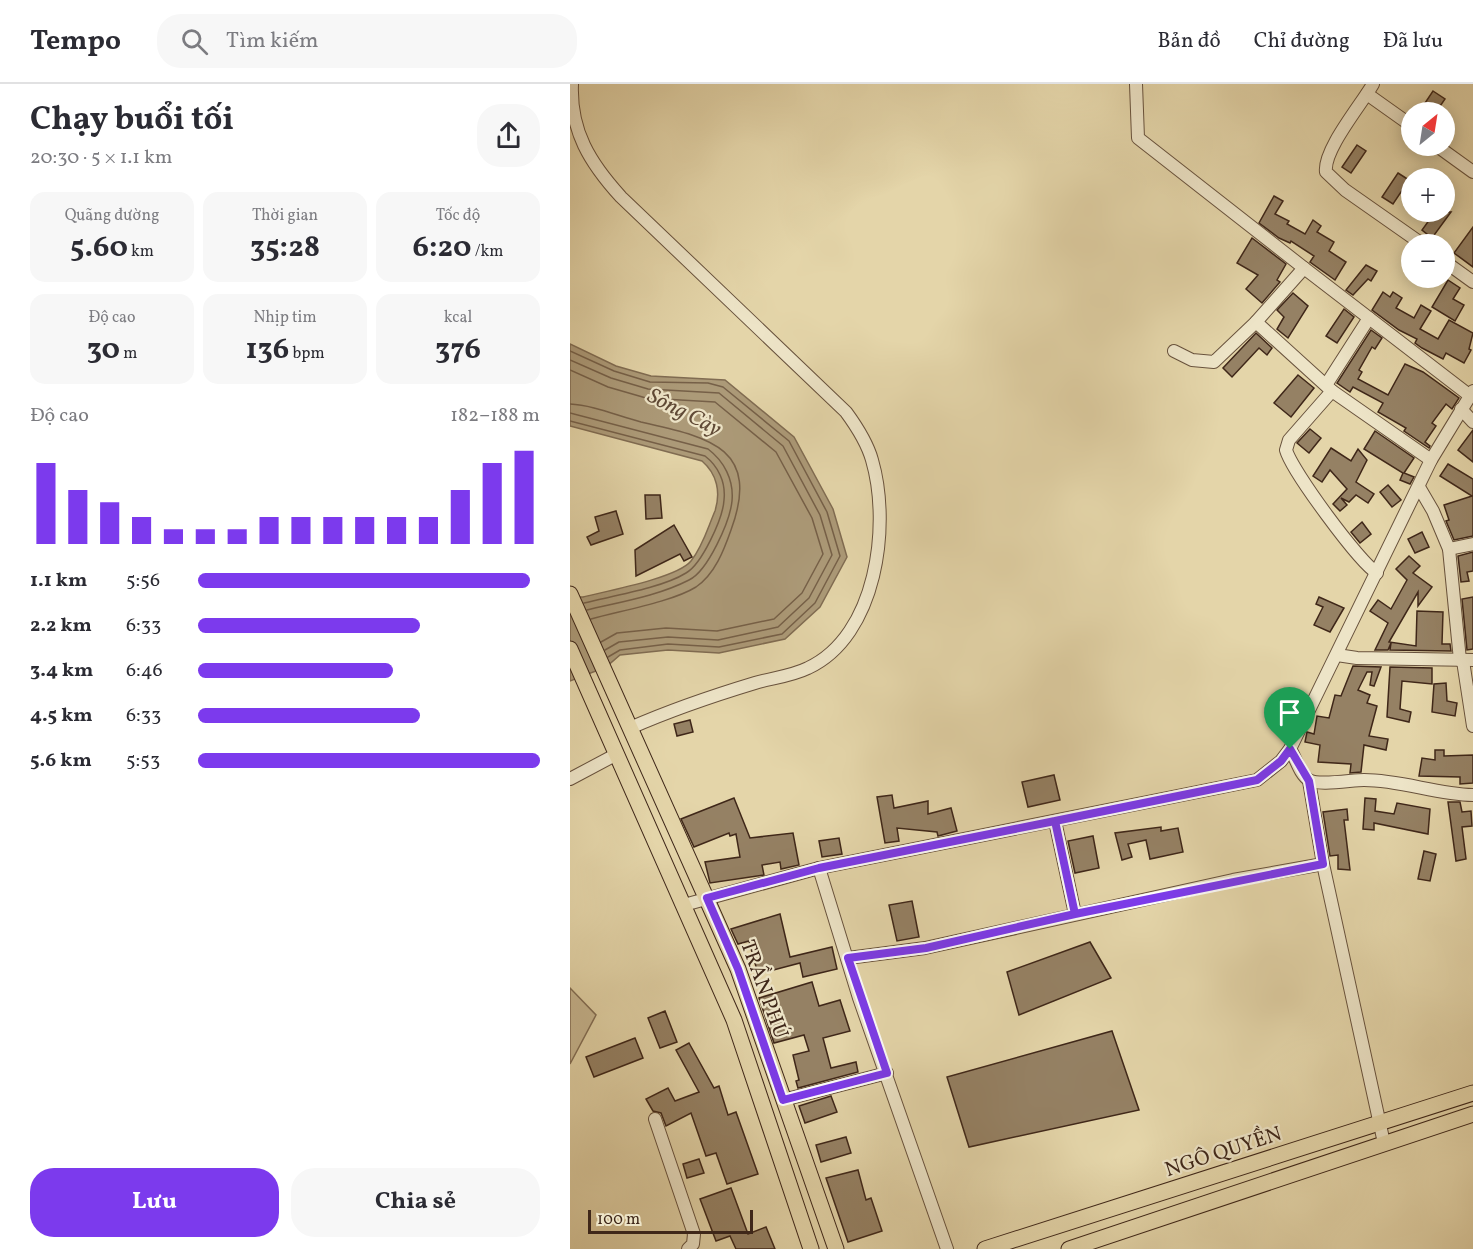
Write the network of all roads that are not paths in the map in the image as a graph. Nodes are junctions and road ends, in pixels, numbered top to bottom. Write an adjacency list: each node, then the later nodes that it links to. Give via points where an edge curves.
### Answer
1 (572, 84): 28 (street, via 574,115 588,158 621,197 846,412 870,453 880,510 878,560 864,600 845,638 826,657 807,668 688,703)
2 (1136, 84): 8 (street, via 1138,138)
3 (1370, 89): 4 (street); 7 (street, via 1330,153 1326,172)
4 (1401, 116)
5 (1451, 156): 6 (street)
6 (1473, 172)
7 (1408, 234)
8 (1304, 268): 11 (street); 12 (street)
9 (1455, 269): 10 (street)
10 (1473, 282)
11 (1369, 318): 14 (street); 15 (street)
12 (1256, 322): 13 (street, via 1214,362 1192,360); 14 (street)
13 (1174, 351)
14 (1329, 388): 18 (street); 22 (street, via 1289,440 1286,450 1324,508)
15 (1471, 393): 16 (street)
16 (1461, 409): 17 (street); 18 (street)
17 (1473, 422)
18 (1431, 460): 19 (street)
19 (1419, 487): 21 (street); 22 (street)
20 (1473, 544): 21 (street)
21 (1449, 549): 26 (street)
22 (1377, 573): 25 (street)
23 (570, 594): 28 (main road, TRẦN PHÚ)
24 (570, 648): 30 (main road, TRẦN PHÚ)
25 (1337, 655): 26 (street); 29 (street)
26 (1465, 660): 27 (street)
27 (1473, 726)
28 (630, 728): 37 (main road, TRẦN PHÚ)
29 (1290, 749): 32 (street); 34 (street, via 1257,780)
30 (617, 754): 31 (street); 38 (main road, TRẦN PHÚ)
31 (570, 779)
32 (1309, 781): 33 (street, via 1399,782); 35 (street)
33 (1473, 795)
34 (1055, 821): 36 (street); 39 (street)
35 (1323, 864): 39 (street); 46 (street)
36 (819, 868): 37 (street); 40 (street)
37 (707, 898): 38 (street); 43 (main road, TRẦN PHÚ, via 738,969)
38 (684, 905): 49 (main road, TRẦN PHÚ, via 734,1020)
39 (1075, 914): 40 (street, via 917,949)
40 (848, 958): 41 (street)
41 (887, 1073): 43 (street); 51 (street)
42 (1473, 1093): 46 (main road, NGÔ QUYỀN)
43 (783, 1100): 50 (main road, TRẦN PHÚ)
44 (1473, 1114): 47 (main road, NGÔ QUYỀN)
45 (655, 1119): 48 (street, via 694,1234)
46 (1380, 1122): 47 (street); 52 (main road, NGÔ QUYỀN)
47 (1384, 1143): 53 (main road, NGÔ QUYỀN)
48 (688, 1249)
49 (811, 1249)
50 (836, 1249)
51 (947, 1249)
52 (985, 1249)
53 (1069, 1249)

